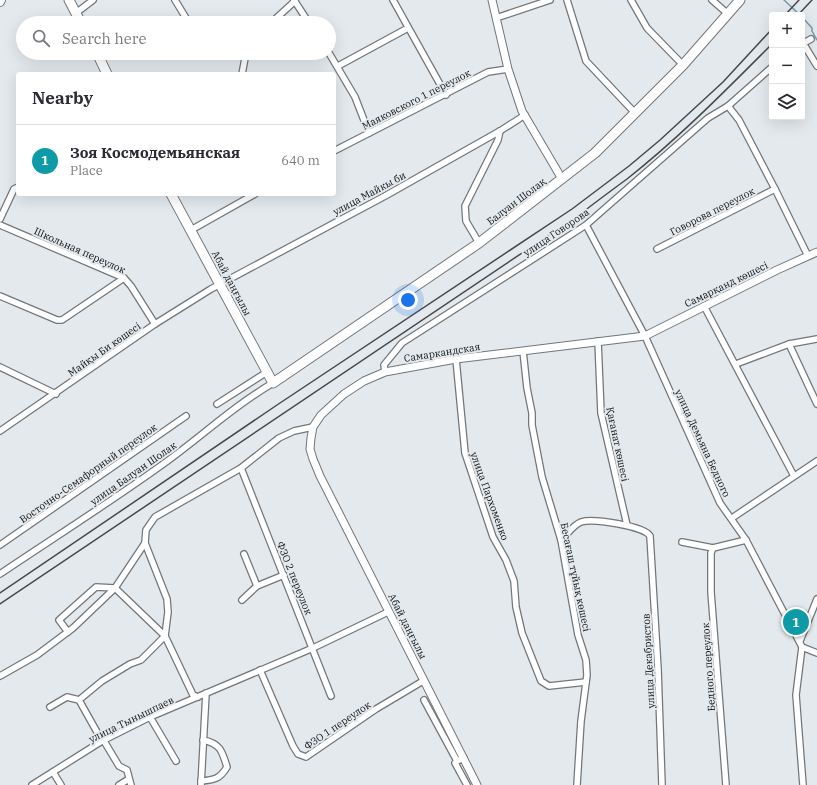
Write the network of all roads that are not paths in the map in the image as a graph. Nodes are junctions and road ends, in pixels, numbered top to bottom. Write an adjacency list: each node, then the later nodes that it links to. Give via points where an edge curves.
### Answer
1 (69, 0): 12 (main road)
2 (93, 0): 12 (street)
3 (175, 0): 15 (street)
4 (295, 0): 16 (street); 17 (street)
5 (393, 0): 19 (street)
6 (492, 0): 18 (street)
7 (550, 0): 18 (street)
8 (567, 0): 35 (street, via 586,61)
9 (631, 0): 26 (street, via 646,28)
10 (712, 0): 13 (street)
11 (740, 0): 13 (main road, Балуан Шолақ)
12 (76, 13): 14 (main road)
13 (728, 14): 26 (main road, Балуан Шолақ)
14 (78, 16)
15 (185, 16)
16 (278, 16)
17 (305, 16)
18 (496, 18): 29 (street)
19 (408, 28): 27 (street); 33 (street)
20 (810, 39): 21 (street)
21 (805, 42)
22 (805, 48): 28 (street)
23 (100, 60): 31 (main road)
24 (245, 60): 32 (street)
25 (334, 60): 27 (street)
26 (683, 65): 35 (main road, Балуан Шолақ)
27 (338, 66): 38 (street, via 355,97)
28 (817, 66)
29 (508, 69): 33 (street, Маяковского 1 переулок, via 488,72); 36 (street)
30 (769, 70): 34 (street, улица Говорова)
31 (106, 72)
32 (242, 72)
33 (446, 95): 38 (street, Маяковского 1 переулок)
34 (728, 106): 42 (street, via 739,120); 47 (street, улица Говорова, via 708,118)
35 (635, 113): 40 (main road, Балуан Шолақ, via 595,153)
36 (525, 115): 37 (street, улица Майкы би); 40 (street)
37 (500, 131): 49 (street, via 465,206 466,220); 54 (street, улица Майкы би)
38 (369, 133): 39 (street, Маяковского 1 переулок)
39 (336, 150)
40 (562, 179): 49 (main road, Балуан Шолақ)
41 (16, 188): 45 (street)
42 (775, 189): 50 (street, Говорова переулок); 52 (street)
43 (172, 196): 48 (main road, Абай даңғылы)
44 (251, 196): 48 (street)
45 (0, 219)
46 (0, 225): 53 (street, Школьная переулок)
47 (586, 225): 58 (street, улица Демьяна Бедного); 67 (street, улица Говорова, via 402,343 384,365)
48 (191, 230): 54 (main road, Абай даңғылы)
49 (479, 243): 68 (main road, Балуан Шолақ)
50 (657, 249)
51 (817, 252): 52 (street, Самарқанд көшесі)
52 (808, 256): 56 (street, Самарқанд көшесі)
53 (124, 278): 55 (street, via 62,320); 57 (street, Школьная переулок)
54 (220, 284): 57 (street, Майқы Би көшесі); 66 (main road, Абай даңғылы)
55 (0, 296)
56 (704, 306): 58 (street, Самарқанд көшесі); 64 (street)
57 (155, 324): 69 (street, Майқы Би көшесі)
58 (645, 336): 60 (street, Самаркандская); 79 (street, улица Демьяна Бедного, via 720,503)
59 (817, 339): 61 (street)
60 (598, 341): 62 (street, Самаркандская); 80 (street, Қағанат көшесі, via 601,413)
61 (789, 344): 64 (street); 71 (street)
62 (523, 351): 63 (street, Самаркандская); 81 (street, Бесағаш тұйық көшесі, via 532,425 542,477)
63 (456, 359): 67 (street, Самаркандская); 103 (street, улица Пархоменко, via 465,453 493,537 514,581 516,607 531,659 541,681 549,686)
64 (736, 364): 78 (street)
65 (0, 367): 69 (street)
66 (266, 372): 68 (main road, Абай даңғылы); 70 (street)
67 (385, 372): 73 (street, Самаркандская, via 344,394 321,415)
68 (273, 383): 88 (street, улица Балуан Шолак, via 256,393 145,478)
69 (56, 394): 74 (street, Майқы Би көшесі)
70 (217, 404)
71 (817, 404)
72 (186, 416): 85 (street, Восточно-Семафорный переулок)
73 (313, 427): 76 (street, via 294,431 279,438); 77 (street, Самаркандская, via 310,449)
74 (0, 431)
75 (817, 461): 78 (street)
76 (241, 468): 84 (street, via 155,518 146,530); 89 (street, ФЗО 2 переулок)
77 (320, 476): 94 (street, Абай даңғылы)
78 (794, 476): 79 (street)
79 (732, 518): 82 (street, улица Демьяна Бедного)
80 (627, 525): 81 (street, via 592,520 582,522); 124 (street, улица Декабристов, via 650,536)
81 (560, 540): 103 (street, Бесағаш тұйық көшесі, via 578,635 586,660)
82 (746, 540): 86 (street); 97 (street, улица Демьяна Бедного)
83 (682, 542): 86 (street)
84 (145, 543): 91 (street); 96 (street, via 167,599)
85 (0, 545)
86 (713, 548): 125 (street, Бедного переулок, via 711,592)
87 (244, 554): 90 (street)
88 (0, 574)
89 (284, 575): 90 (street); 98 (street, ФЗО 2 переулок)
90 (257, 586): 93 (street)
91 (115, 588): 95 (street); 95 (street, via 96,587 59,620); 96 (street)
92 (817, 599): 97 (street)
93 (242, 600)
94 (388, 612): 98 (street); 102 (street, Абай даңғылы)
95 (68, 632): 101 (street, via 37,655)
96 (165, 636): 106 (street, via 192,695); 107 (street, via 141,660 102,682)
97 (801, 644): 99 (street); 126 (street, via 796,695)
98 (313, 648): 100 (street); 105 (street, ФЗО 2 переулок)
99 (817, 653)
100 (260, 670): 102 (street, ФЗО 1 переулок, via 293,746 298,754 306,757 376,709); 104 (street)
101 (0, 676)
102 (423, 681): 113 (street, Абай даңғылы)
103 (586, 682): 123 (street, Бесағаш тұйық көшесі)
104 (206, 693): 106 (street); 111 (street)
105 (331, 696)
106 (198, 697): 110 (street, улица Тынышпаев)
107 (79, 700): 109 (street, via 67,697); 112 (street)
108 (424, 700): 113 (street)
109 (50, 707)
110 (150, 717): 112 (street, улица Тынышпаев); 114 (street)
111 (203, 740): 117 (street); 117 (street, via 220,746 227,767 222,776)
112 (103, 741): 115 (street, улица Тынышпаев); 116 (street, via 119,766 127,770)
113 (460, 760): 121 (street, via 455,763); 122 (street, Абай даңғылы)
114 (176, 761)
115 (53, 772): 118 (street, улица Тынышпаев); 119 (street)
116 (130, 782): 120 (street)
117 (201, 783)
118 (32, 785)
119 (61, 785)
120 (119, 785)
121 (467, 785)
122 (477, 785)
123 (577, 785)
124 (662, 785)
125 (726, 785)
126 (803, 785)

